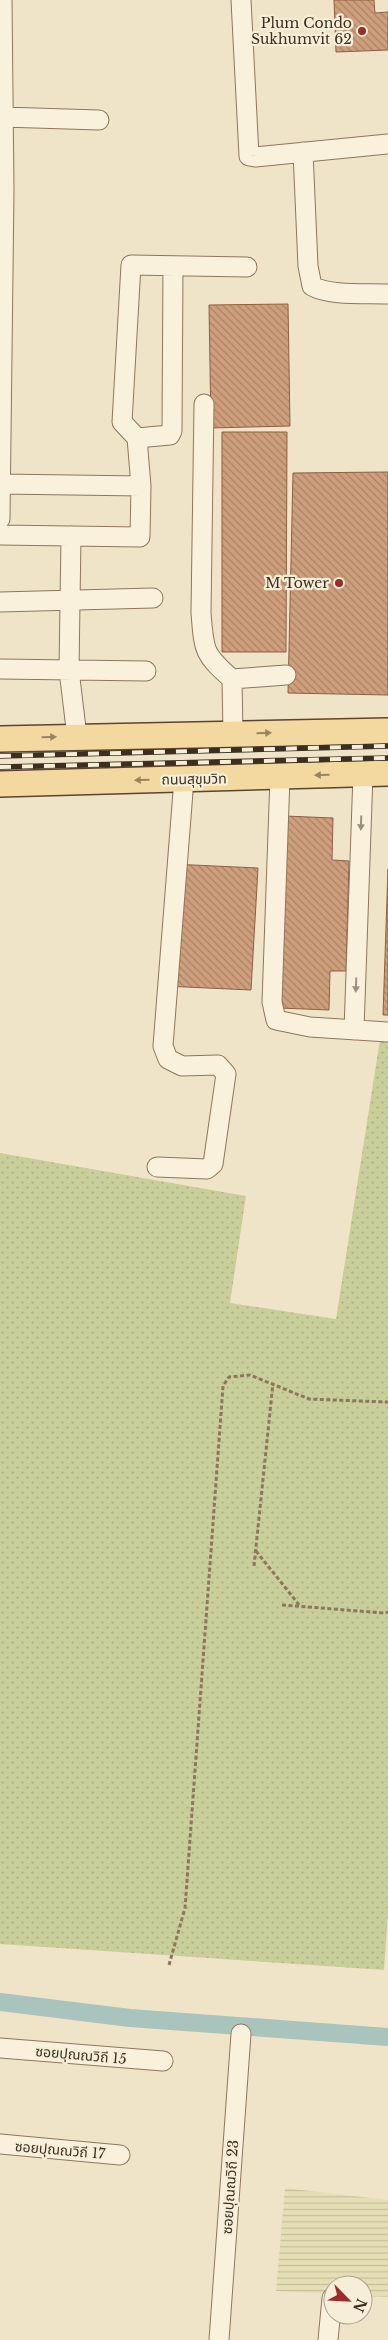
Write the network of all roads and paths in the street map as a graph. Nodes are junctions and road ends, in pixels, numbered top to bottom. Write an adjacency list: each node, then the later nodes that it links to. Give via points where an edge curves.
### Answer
1 (2, 0): 3 (street)
2 (241, 0): 6 (street, via 249,156)
3 (3, 118): 4 (street); 12 (street)
4 (99, 120)
5 (388, 144): 6 (street)
6 (303, 152): 9 (street, via 308,266 312,286 319,290)
7 (173, 266): 8 (street); 11 (street, via 172,431 170,435); 11 (street, via 131,265 122,422)
8 (247, 267)
9 (388, 294)
10 (204, 404): 24 (street, via 201,612 204,647 212,662)
11 (137, 438): 13 (street)
12 (1, 484): 13 (street); 14 (street)
13 (142, 486): 16 (street, via 140,537)
14 (0, 519)
15 (0, 535): 16 (street)
16 (71, 536): 18 (street)
17 (153, 598): 18 (street)
18 (70, 600): 19 (street); 21 (street)
19 (0, 602)
20 (0, 669): 21 (street)
21 (69, 670): 22 (street); 27 (street)
22 (146, 671)
23 (286, 675): 24 (street)
24 (232, 679): 26 (street)
25 (388, 731): 26 (main road, one-way to 25)
26 (233, 734): 27 (main road)
27 (77, 737): 28 (main road, one-way to 27)
28 (0, 738)
29 (363, 774): 30 (main road, ถนนสุขุมวิท); 31 (main road, ถนนสุขุมวิท, one-way to 31); 34 (street, one-way to 34)
30 (388, 774)
31 (280, 777): 32 (main road, ถนนสุขุมวิท); 34 (street, via 272,1002 276,1020 310,1028)
32 (184, 779): 33 (main road, ถนนสุขุมวิท, one-way to 33); 36 (street, via 163,1046 168,1059 182,1066 218,1065 226,1074 213,1164 207,1169)
33 (0, 784)
34 (354, 1030): 35 (street)
35 (388, 1032)
36 (157, 1167)
37 (273, 1383): 38 (path, via 309,1399); 39 (path); 44 (path, via 250,1375 229,1377 223,1386 186,1908)
38 (388, 1402)
39 (255, 1550): 40 (path); 42 (path)
40 (254, 1566)
41 (282, 1605): 42 (path)
42 (301, 1606): 43 (path)
43 (388, 1612)
44 (169, 1965)
45 (241, 2034): 51 (street, ซอยปุณณวิถี 23)
46 (0, 2048): 47 (street, ซอยปุณณวิถี 15)
47 (163, 2061)
48 (0, 2144): 49 (street, ซอยปุณณวิถี 17)
49 (120, 2154)
50 (329, 2325): 52 (street)
51 (219, 2340)
52 (328, 2340)

